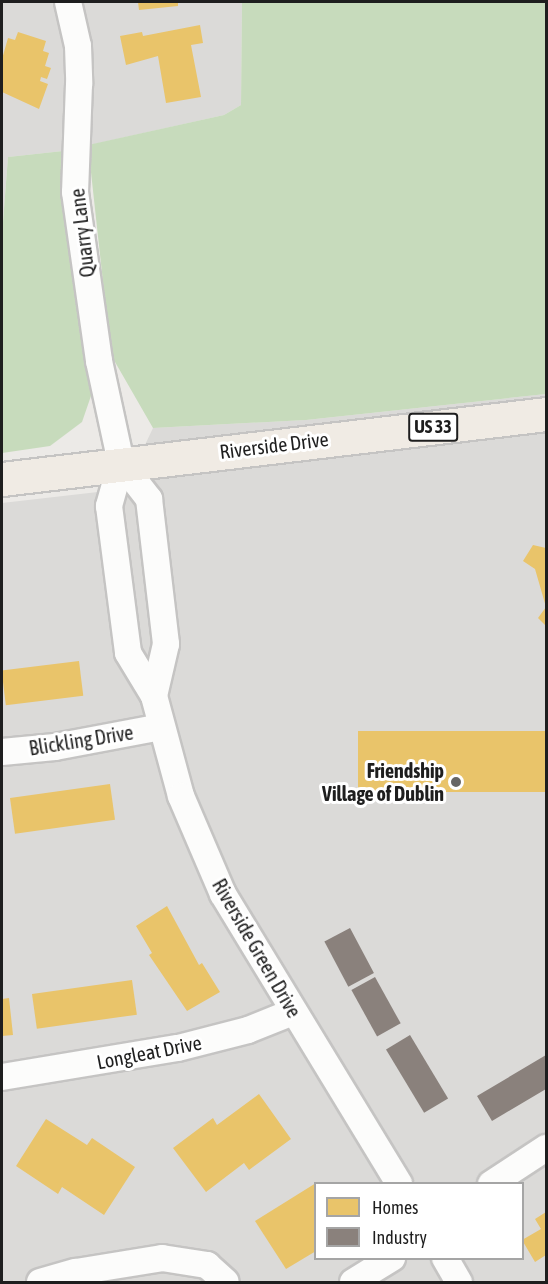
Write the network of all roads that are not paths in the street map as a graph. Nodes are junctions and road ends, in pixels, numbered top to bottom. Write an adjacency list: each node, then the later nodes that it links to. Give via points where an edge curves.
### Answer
1 (68, 2): 3 (street, Quarry Lane, via 78,46 75,192 99,361)
2 (546, 414): 3 (main road, Riverside Drive / US 33)
3 (121, 463): 4 (main road, Riverside Drive / US 33); 5 (street, Riverside Green Drive, via 109,506 128,653); 5 (street, Riverside Green Drive, via 149,499 166,644)
4 (2, 479)
5 (154, 696): 6 (street, Riverside Green Drive)
6 (161, 727): 7 (street, Blickling Drive, via 55,747); 8 (street, Riverside Green Drive, via 181,796 223,894)
7 (2, 752)
8 (293, 1012): 9 (street, Longleat Drive, via 248,1030 178,1048); 11 (street, Riverside Green Drive)
9 (2, 1077)
10 (546, 1148): 12 (street)
11 (398, 1182)
12 (494, 1182)
13 (389, 1260): 17 (street)
14 (446, 1260): 18 (street)
15 (40, 1282): 16 (street, via 162,1258 207,1265)
16 (226, 1282)
17 (353, 1282)
18 (459, 1282)

